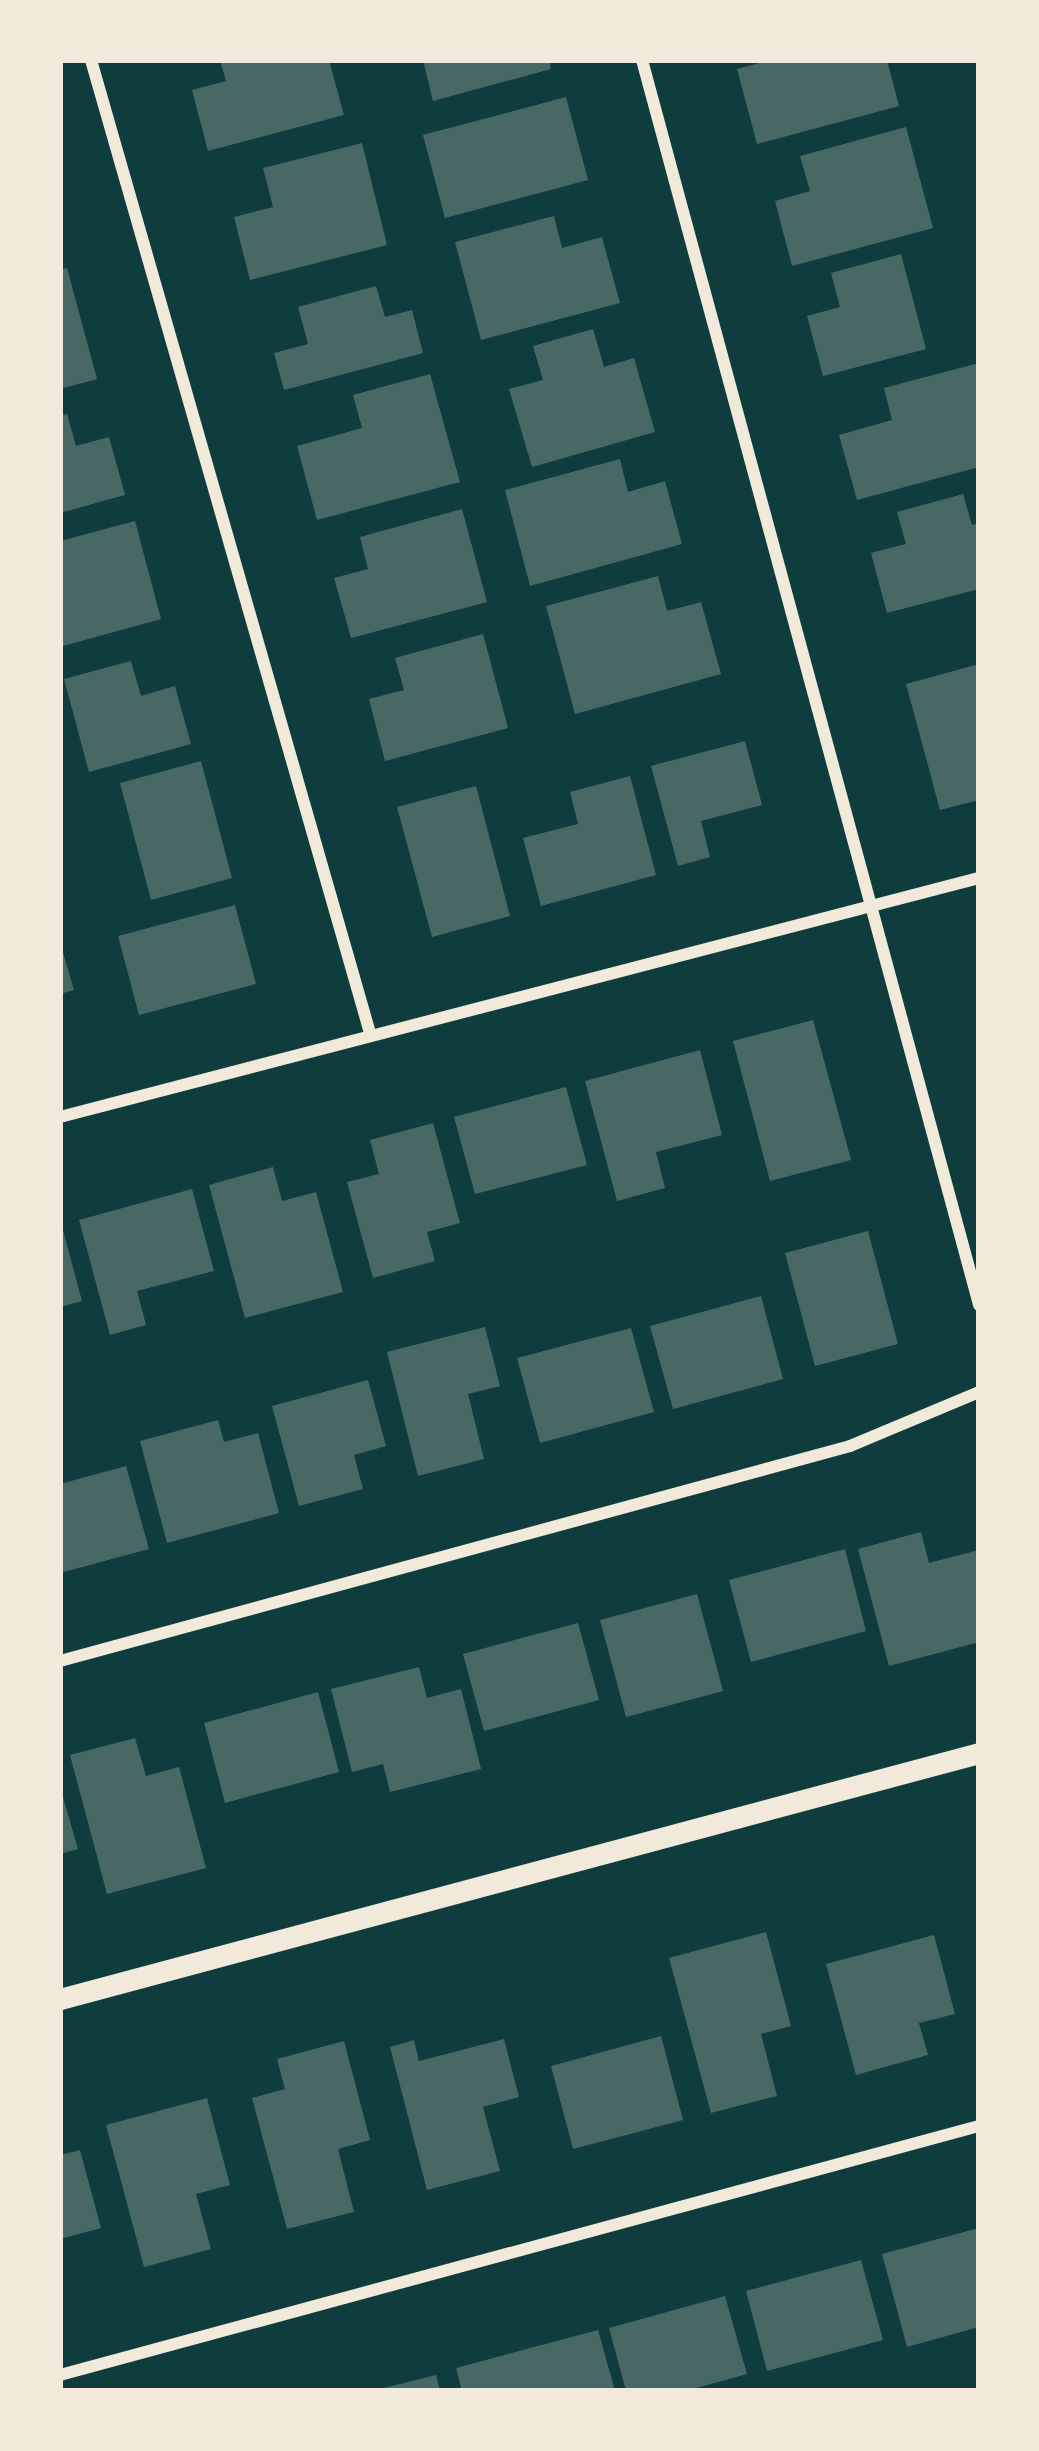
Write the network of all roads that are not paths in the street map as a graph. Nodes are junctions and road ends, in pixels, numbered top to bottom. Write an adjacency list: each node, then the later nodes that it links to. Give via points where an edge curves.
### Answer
1 (91, 60): 5 (street)
2 (642, 60): 4 (street)
3 (979, 878): 4 (street)
4 (872, 907): 5 (street); 7 (street)
5 (370, 1033): 6 (street)
6 (60, 1117)
7 (979, 1305)
8 (979, 1392): 9 (street, via 850,1446)
9 (60, 1661)
10 (979, 1753): 11 (street)
11 (60, 1999)
12 (979, 2126): 13 (street)
13 (60, 2375)

